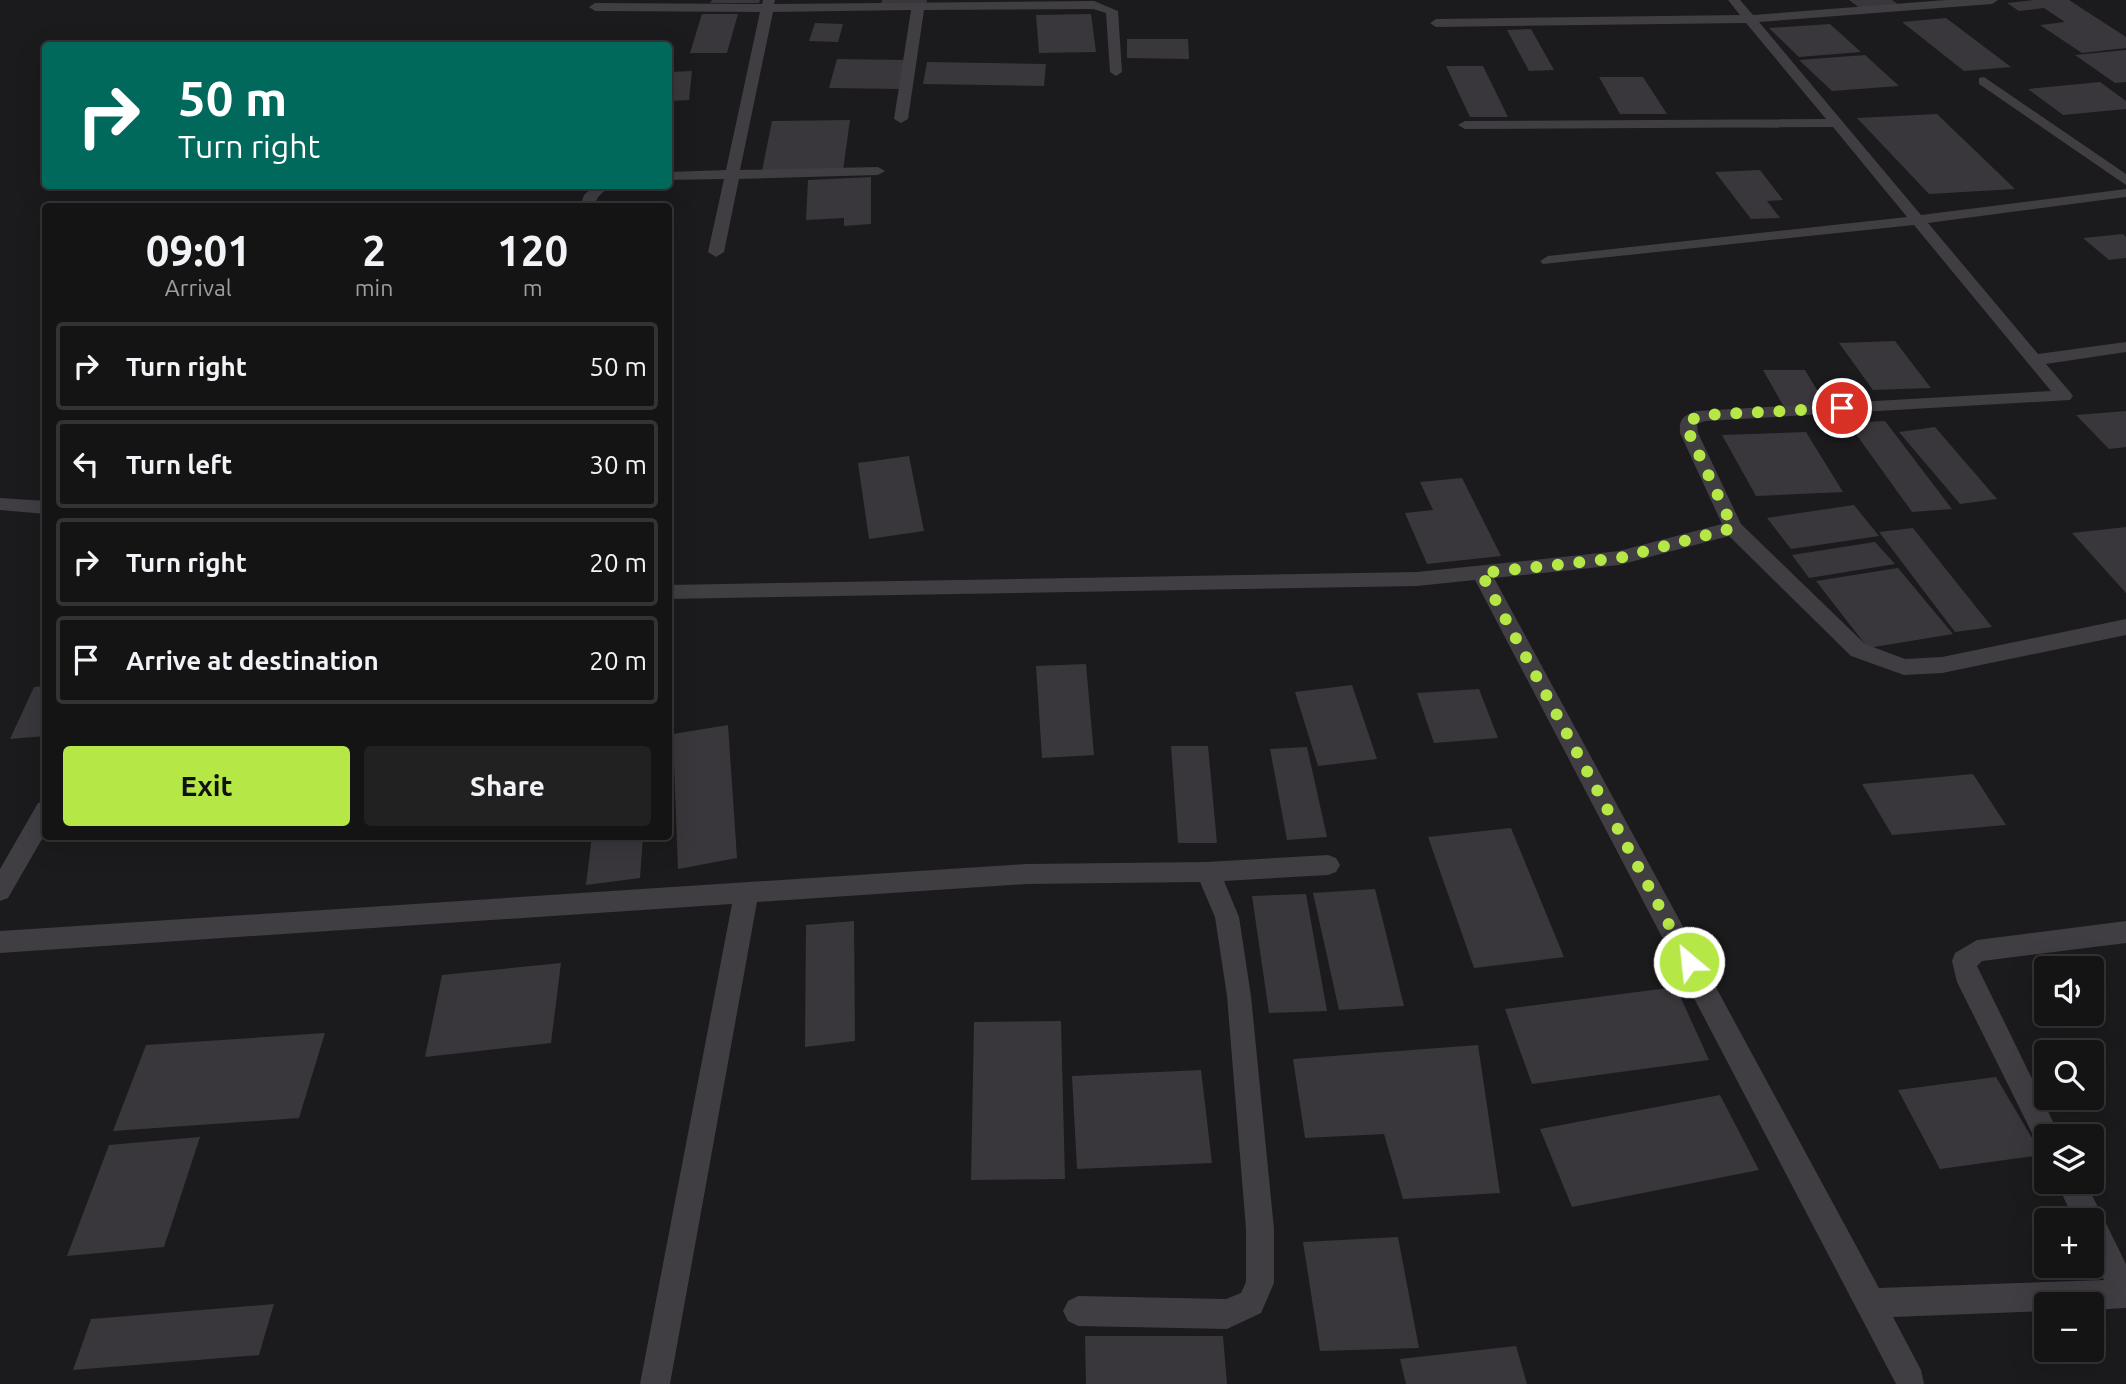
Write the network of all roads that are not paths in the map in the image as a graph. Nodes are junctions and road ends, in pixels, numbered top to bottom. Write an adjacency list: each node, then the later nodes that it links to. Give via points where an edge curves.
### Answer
1 (1734, 0): 6 (street)
2 (1992, 0): 6 (street)
3 (768, 4): 4 (street); 5 (street); 14 (street)
4 (595, 6)
5 (918, 7): 8 (street, via 1104,7 1112,11); 10 (street)
6 (1749, 19): 7 (street); 11 (street)
7 (1436, 23)
8 (1116, 72)
9 (1984, 81): 16 (street)
10 (901, 119)
11 (1837, 123): 12 (street); 20 (street)
12 (1465, 125)
13 (878, 171): 14 (street)
14 (732, 174): 15 (street); 21 (street)
15 (672, 176)
16 (2126, 181)
17 (599, 189): 19 (street)
18 (2126, 193): 20 (street)
19 (588, 203)
20 (1919, 220): 22 (street); 24 (street)
21 (716, 252)
22 (1548, 261)
23 (2126, 347): 24 (street)
24 (2034, 360): 27 (street, via 2064,396 1703,415 1688,421 1689,433)
25 (0, 504): 26 (street)
26 (42, 508)
27 (1733, 528): 28 (street, via 1619,558); 30 (street, via 1858,650 1904,667 1941,665)
28 (1481, 573): 29 (street, via 1403,580); 41 (street)
29 (672, 592)
30 (2126, 627)
31 (42, 817): 34 (street)
32 (1328, 864): 33 (street)
33 (1206, 872): 35 (street, via 1026,874); 42 (street, via 1227,917 1239,996 1260,1229 1260,1283 1251,1303 1227,1314)
34 (0, 891)
35 (746, 895): 37 (street); 44 (street)
36 (2126, 932): 38 (street, via 1977,951 1964,961 1966,974)
37 (0, 942)
38 (2041, 1124)
39 (2104, 1251): 40 (street)
40 (2126, 1294): 41 (street)
41 (1871, 1303): 43 (street)
42 (1078, 1311)
43 (1910, 1381)
44 (655, 1384)

